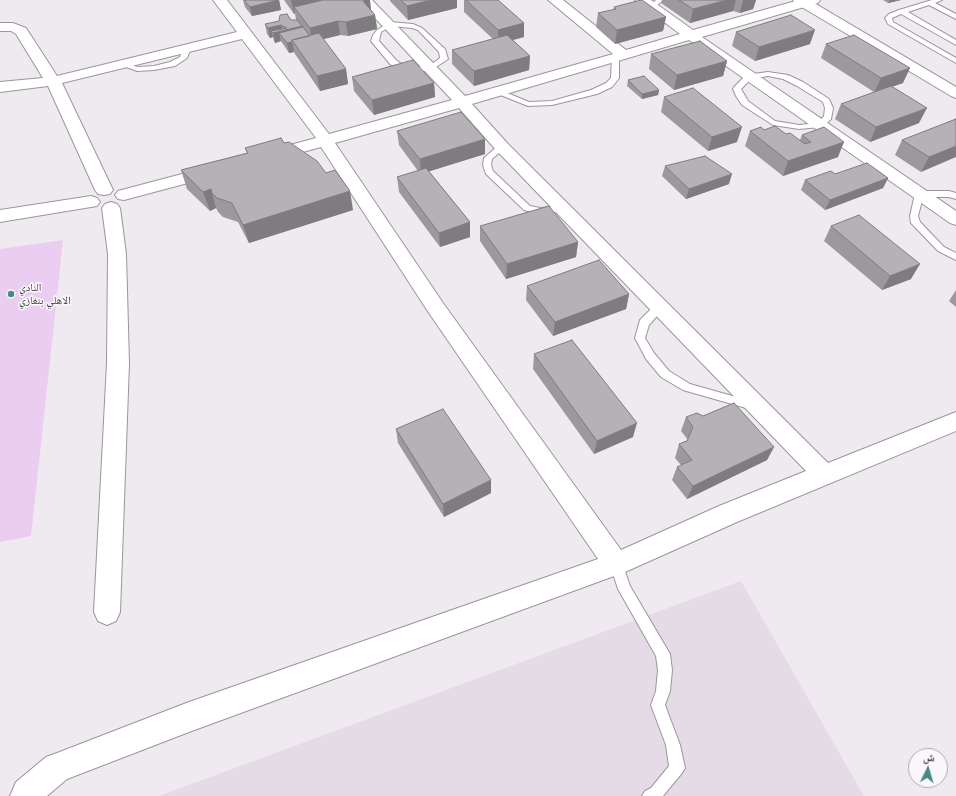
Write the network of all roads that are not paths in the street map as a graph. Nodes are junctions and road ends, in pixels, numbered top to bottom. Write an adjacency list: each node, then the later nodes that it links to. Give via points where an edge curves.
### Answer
1 (220, 0): 11 (main road)
2 (365, 0): 22 (main road)
3 (555, 0): 14 (main road)
4 (939, 0): 7 (lane)
5 (808, 1): 12 (main road); 18 (main road); 21 (main road)
6 (651, 2): 12 (main road)
7 (930, 3): 8 (lane); 9 (lane)
8 (901, 11): 13 (lane); 15 (lane, via 888,18 890,23)
9 (956, 17)
10 (0, 27): 17 (main road, via 13,26 19,29)
11 (245, 34): 17 (main road); 24 (main road)
12 (690, 36): 14 (main road); 16 (main road)
13 (956, 43)
14 (619, 56): 20 (main road); 20 (lane, via 615,78 609,85 594,92 552,102 528,104)
15 (956, 61)
16 (749, 77): 23 (main road); 23 (lane, via 768,74 800,84 826,102 829,108 828,117); 23 (lane, via 737,90 740,96 745,103 773,123 799,127)
17 (52, 81): 19 (main road); 30 (main road)
18 (956, 81)
19 (0, 87)
20 (496, 92): 22 (main road)
21 (956, 93)
22 (462, 102): 24 (main road); 25 (main road)
23 (820, 125): 28 (main road)
24 (326, 141): 26 (main road); 39 (main road, via 436,308)
25 (502, 147): 31 (main road); 31 (lane, via 488,158 489,172 527,208 540,211)
26 (259, 159)
27 (229, 167): 30 (main road)
28 (919, 194): 29 (lane); 33 (main road); 34 (lane, via 914,216 916,223 941,248)
29 (956, 196)
30 (107, 199): 32 (main road); 40 (main road, via 117,254 118,363)
31 (564, 209): 35 (main road)
32 (0, 216)
33 (956, 219)
34 (956, 257)
35 (660, 307): 36 (main road); 36 (lane, via 644,323 640,338 650,356 665,374 687,387)
36 (758, 407): 38 (main road)
37 (956, 420): 38 (main road)
38 (824, 474): 39 (main road)
39 (616, 564): 41 (main road, via 189,717 57,768); 42 (lane, via 625,589 663,654 663,691 658,705 673,745 677,768 656,793)
40 (107, 612)
41 (25, 796)
42 (650, 796)

